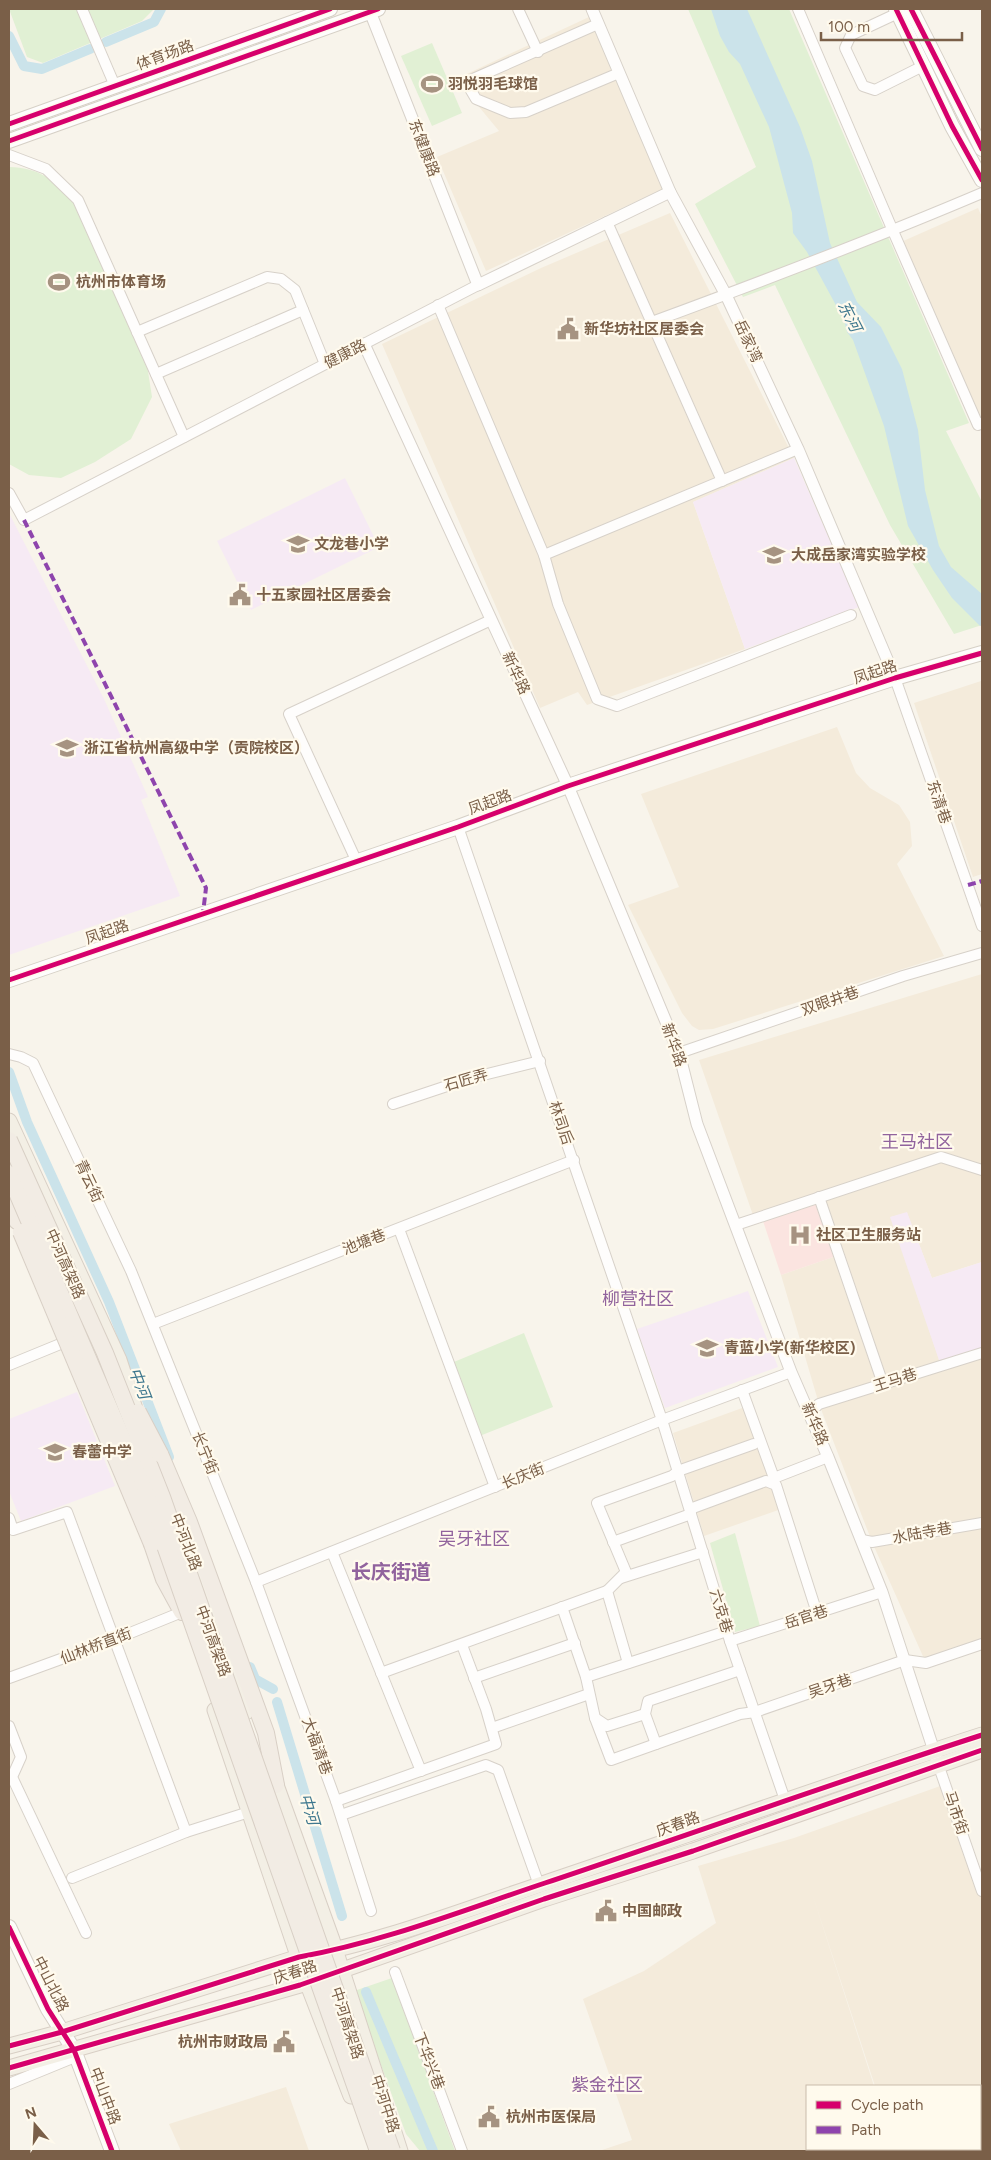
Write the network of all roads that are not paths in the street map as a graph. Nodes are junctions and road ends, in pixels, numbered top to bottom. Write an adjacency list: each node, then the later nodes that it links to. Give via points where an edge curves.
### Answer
1 (82, 9): 12 (street)
2 (330, 9): 12 (main road, 体育场路)
3 (518, 9): 9 (street)
4 (592, 9): 8 (street, 岳家湾)
5 (798, 9): 21 (street)
6 (372, 10): 14 (main road, 体育场路); 22 (street, 东健康路)
7 (902, 10): 10 (main road); 10 (street, via 852,35 845,48 863,86 875,90); 15 (main road)
8 (598, 24): 9 (street); 11 (street, 岳家湾)
9 (538, 52): 11 (street, via 466,82 476,99 510,113 526,112)
10 (924, 65): 17 (main road, via 952,126)
11 (619, 73): 18 (street, 岳家湾)
12 (115, 86): 13 (main road, 体育场路)
13 (9, 124)
14 (9, 141)
15 (982, 149)
16 (9, 156): 27 (street, via 46,169 78,200)
17 (980, 171)
18 (670, 192): 20 (street, 健康路); 23 (street, 岳家湾)
19 (982, 194): 21 (street)
20 (607, 222): 22 (street, 健康路); 26 (street)
21 (893, 231): 23 (street); 31 (street, via 978,424)
22 (478, 285): 24 (street, 健康路)
23 (726, 295): 26 (street); 33 (street, 岳家湾)
24 (438, 305): 28 (street, 健康路); 36 (street)
25 (303, 310): 27 (street, via 295,290 282,279 268,277); 29 (street); 30 (street)
26 (652, 322): 34 (street)
27 (137, 332): 30 (street)
28 (364, 344): 29 (street, 健康路); 38 (street, 新华路)
29 (325, 364): 32 (street, 健康路)
30 (156, 374): 32 (street)
31 (982, 423)
32 (184, 437): 35 (street, 健康路, via 24,520)
33 (798, 449): 34 (street); 40 (street, 岳家湾)
34 (722, 481): 36 (street)
35 (9, 493)
36 (544, 555): 37 (street, via 558,604 597,699 617,706)
37 (852, 615)
38 (491, 620): 41 (street, 新华路); 43 (street, via 289,714)
39 (982, 653): 40 (main road, 凤起路)
40 (896, 678): 41 (main road, 凤起路); 44 (street, 东清巷)
41 (568, 786): 42 (main road, 凤起路); 47 (street, 新华路)
42 (458, 827): 43 (main road, 凤起路); 49 (street, 林司后)
43 (356, 860): 46 (main road, 凤起路)
44 (982, 926)
45 (982, 953): 47 (street, 双眼井巷, via 903,976)
46 (9, 980)
47 (679, 1053): 58 (street, 新华路, via 697,1124)
48 (10, 1055): 60 (street, 青云街, via 33,1063)
49 (540, 1061): 50 (street, 石匠弄, via 471,1078); 53 (street, 林司后)
50 (393, 1104)
51 (9, 1121): 112 (main road, 中河北路, via 119,1360 209,1600 265,1768)
52 (9, 1140): 63 (highway, 中河高架路, bridge)
53 (574, 1160): 59 (street, 池塘巷); 69 (street, 林司后)
54 (982, 1170): 57 (street, via 941,1157)
55 (9, 1174): 137 (highway, 中河高架路, bridge, via 150,1503)
56 (9, 1192): 61 (main road, 中河北路); 86 (highway, bridge, via 17,1221 164,1579)
57 (819, 1197): 58 (street); 66 (street)
58 (736, 1225): 65 (street, 新华路)
59 (399, 1229): 60 (street, 池塘巷); 73 (street)
60 (153, 1324): 82 (street, 长宁街)
61 (72, 1339): 64 (street); 86 (main road, 中河北路, via 138,1491)
62 (982, 1352): 66 (street, 王马巷)
63 (105, 1353): 112 (highway, bridge, via 160,1454 189,1522 266,1733); 134 (highway, 中河高架路, bridge, via 162,1497)
64 (9, 1365)
65 (791, 1372): 67 (street, 长庆街); 68 (street, 新华路)
66 (883, 1384): 68 (street, 王马巷, via 819,1404)
67 (742, 1390): 69 (street, 长庆街); 71 (street, via 774,1478)
68 (810, 1412): 71 (street, 新华路)
69 (662, 1420): 72 (street, 六克巷); 73 (street, 长庆街)
70 (754, 1444): 72 (street)
71 (828, 1457): 77 (street, 新华路)
72 (678, 1471): 74 (street, 六克巷); 78 (street, via 672,1476 597,1502)
73 (495, 1487): 79 (street, 长庆街)
74 (690, 1511): 78 (street); 80 (street, 六克巷); 87 (street, via 766,1481 776,1485)
75 (9, 1518): 89 (street, via 14,1530 67,1512)
76 (982, 1523): 77 (street, 水陆寺巷, via 872,1542)
77 (862, 1540): 84 (street, 新华路)
78 (613, 1542): 81 (street, via 626,1572)
79 (332, 1552): 82 (street, 长庆街); 97 (street)
80 (703, 1552): 81 (street); 88 (street, 六克巷)
81 (621, 1578): 83 (street)
82 (256, 1582): 114 (street, 大福清巷)
83 (607, 1591): 85 (street); 95 (street)
84 (882, 1592): 87 (street, 岳官巷); 94 (street, 新华路)
85 (562, 1607): 91 (street); 93 (street)
86 (182, 1612): 89 (street, 仙林桥直街); 115 (main road, 中河北路)
87 (817, 1613): 90 (street, 岳官巷)
88 (727, 1631): 90 (street, 六克巷); 95 (street)
89 (113, 1640): 99 (street, 仙林桥直街); 117 (street)
90 (730, 1641): 96 (street, 六克巷)
91 (575, 1643): 98 (street); 100 (street)
92 (982, 1644): 94 (street, via 926,1663)
93 (462, 1645): 97 (street); 100 (street)
94 (905, 1660): 102 (street, 吴牙巷); 110 (street, 新华路)
95 (628, 1663): 98 (street)
96 (740, 1670): 102 (street, 六克巷); 103 (street, via 648,1701)
97 (381, 1673): 111 (street)
98 (586, 1677): 101 (street)
99 (9, 1678)
100 (474, 1678): 106 (street)
101 (589, 1694): 104 (street); 106 (street)
102 (755, 1712): 108 (street, 吴牙巷, via 740,1714); 113 (street, 六克巷)
103 (645, 1714): 104 (street, via 608,1726); 108 (street)
104 (595, 1718): 108 (street, 吴牙巷, via 611,1760)
105 (9, 1726): 123 (street, via 21,1757 12,1777)
106 (492, 1728): 111 (street, via 496,1744)
107 (982, 1735): 110 (main road, 庆春路)
108 (656, 1744)
109 (982, 1750): 110 (main road, 庆春路)
110 (936, 1757): 113 (main road, 庆春路); 120 (street, 马市街); 126 (main road, 庆春路, via 693,1851)
111 (421, 1771): 114 (street)
112 (276, 1785): 124 (main road, 中河北路)
113 (785, 1800): 119 (main road, 庆春路)
114 (336, 1801): 116 (street, 大福清巷)
115 (249, 1812): 117 (street); 125 (main road, 中河北路)
116 (341, 1815): 119 (street, via 486,1765 498,1770); 121 (street, 大福清巷)
117 (186, 1832): 118 (street)
118 (72, 1878)
119 (539, 1885): 124 (main road, 庆春路)
120 (982, 1891)
121 (371, 1911)
122 (9, 1926): 129 (main road, 中山北路)
123 (86, 1932)
124 (335, 1951): 125 (main road, 庆春路); 126 (main road, 中河北路)
125 (299, 1957): 128 (main road, 中河北路); 129 (main road, 庆春路)
126 (342, 1970): 128 (main road, 庆春路); 134 (main road, 中河中路)
127 (395, 1972): 140 (street, 下华兴巷)
128 (307, 1982): 131 (main road, 庆春路); 136 (main road, 中河中路)
129 (62, 2032): 130 (main road, 庆春路); 131 (main road, 中山北路)
130 (9, 2046)
131 (74, 2050): 132 (main road, 庆春路); 133 (street, via 70,2059); 135 (main road, 中山中路)
132 (9, 2068)
133 (9, 2084)
134 (394, 2144): 138 (main road, 中河中路); 139 (street)
135 (112, 2151)
136 (372, 2151)
137 (378, 2151)
138 (400, 2151)
139 (406, 2151)
140 (462, 2151)

